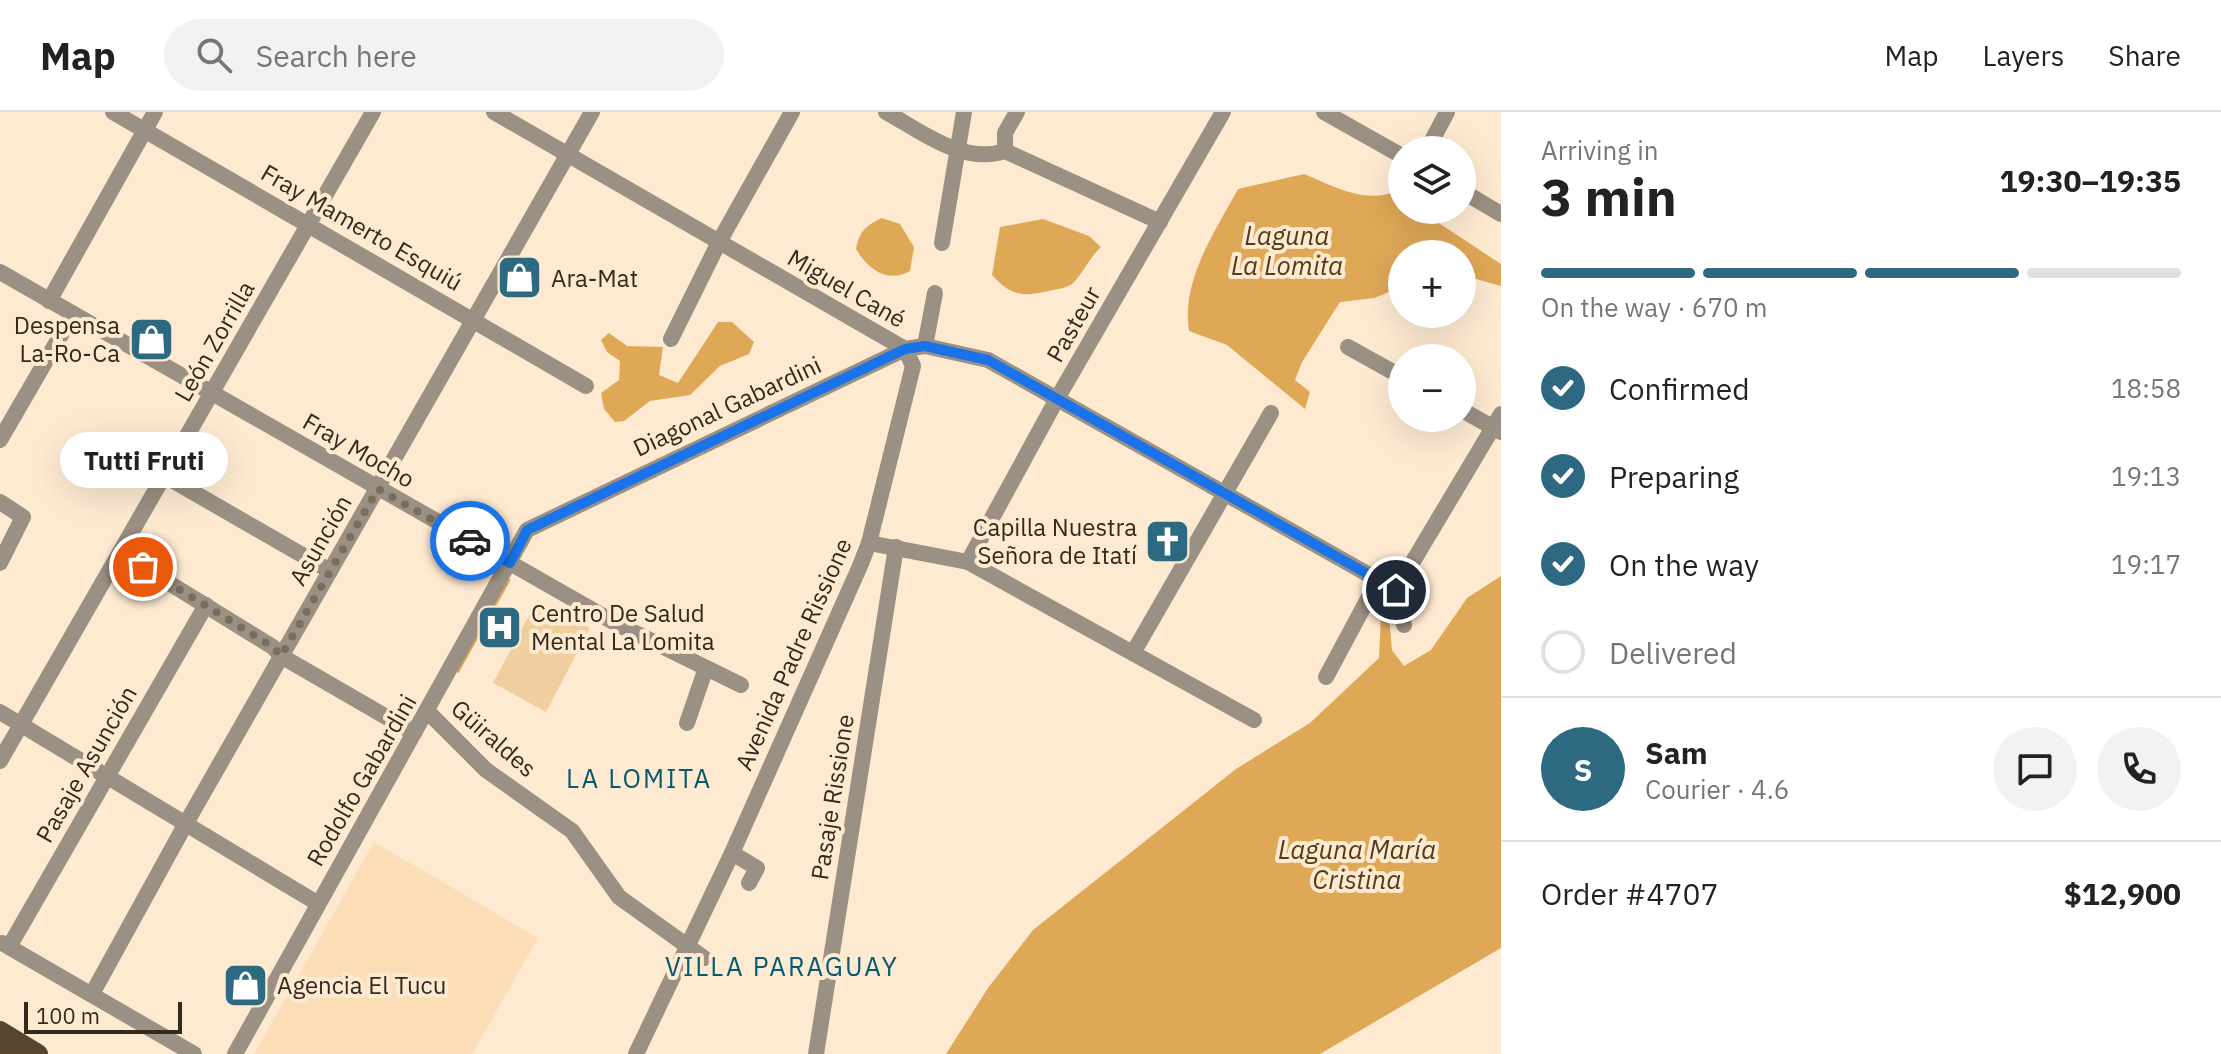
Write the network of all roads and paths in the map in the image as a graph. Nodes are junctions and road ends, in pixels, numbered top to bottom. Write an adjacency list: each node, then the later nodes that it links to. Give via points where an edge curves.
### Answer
1 (113, 112): 13 (street, Fray Mamerto Esquiú)
2 (155, 112): 13 (street)
3 (373, 112): 22 (street, León Zorrilla)
4 (494, 112): 18 (street, Miguel Cané)
5 (592, 112): 18 (street, Asunción)
6 (792, 112): 23 (street)
7 (886, 112): 16 (street)
8 (964, 112): 16 (street)
9 (1017, 112): 17 (street, via 1005,133)
10 (1223, 112): 21 (street, Pasteur)
11 (1324, 112): 15 (street)
12 (1447, 112): 14 (street)
13 (145, 130): 22 (street, Fray Mamerto Esquiú); 27 (street)
14 (1434, 136)
15 (1388, 148)
16 (958, 151): 17 (street, via 990,156); 24 (street)
17 (1005, 151): 21 (street)
18 (569, 155): 23 (street, Miguel Cané); 29 (street, Asunción)
19 (1476, 199): 20 (street)
20 (1501, 214)
21 (1160, 222): 37 (street, Pasteur)
22 (309, 224): 29 (street, Fray Mamerto Esquiú); 36 (street, León Zorrilla)
23 (719, 242): 30 (street); 33 (street, Miguel Cané)
24 (942, 243)
25 (0, 272): 27 (street, Fray Mocho)
26 (935, 293): 31 (street)
27 (49, 301): 28 (street, Fray Mocho)
28 (73, 314): 36 (street, Fray Mocho); 41 (street)
29 (473, 320): 35 (street, Fray Mamerto Esquiú); 43 (street, Asunción)
30 (671, 339)
31 (925, 346): 33 (street, Miguel Cané); 37 (street, Miguel Cané, via 988,360)
32 (1348, 347): 34 (street)
33 (905, 349): 46 (street, Diagonal Gabardini); 47 (street, Avenida Padre Rissione, via 913,366)
34 (1388, 369)
35 (586, 386)
36 (213, 394): 42 (street, León Zorrilla); 43 (street, Fray Mocho)
37 (1058, 397): 44 (street, Miguel Cané); 50 (street, Pasteur)
38 (1271, 413): 44 (street)
39 (1476, 415): 40 (street)
40 (1498, 424): 55 (street)
41 (0, 440)
42 (165, 476): 49 (street, León Zorrilla); 53 (street)
43 (378, 489): 52 (street, Fray Mocho); 53 (street, Asunción)
44 (1226, 494): 54 (street, Miguel Cané); 58 (street)
45 (0, 502): 51 (street, via 23,517)
46 (527, 530): 52 (street, Rodolfo Gabardini)
47 (869, 543): 48 (street); 72 (street, Avenida Padre Rissione)
48 (896, 547): 50 (street); 86 (street, Pasaje Rissione)
49 (122, 554): 56 (street); 67 (street, León Zorrilla)
50 (968, 562): 58 (street)
51 (0, 563)
52 (510, 563): 60 (street, Fray Mocho); 64 (street, Rodolfo Gabardini)
53 (330, 571): 59 (street, Asunción)
54 (1377, 582): 55 (street, Miguel Cané); 61 (street)
55 (1396, 590): 57 (street)
56 (206, 605): 59 (street); 70 (street, Pasaje Asunción)
57 (1404, 625)
58 (1133, 653): 65 (street)
59 (281, 656): 68 (street); 71 (street, Asunción)
60 (706, 668): 62 (street, Fray Mocho); 66 (street)
61 (1326, 677)
62 (741, 685)
63 (0, 712): 67 (street)
64 (428, 712): 68 (street, Rodolfo Gabardini); 76 (street, Güiraldes, via 486,770 572,831 619,897)
65 (1254, 720)
66 (687, 723)
67 (22, 725): 69 (street, León Zorrilla); 70 (street)
68 (414, 733): 74 (street, Rodolfo Gabardini)
69 (0, 761)
70 (106, 777): 71 (street); 75 (street, Pasaje Asunción)
71 (185, 825): 74 (street); 78 (street, Asunción)
72 (732, 853): 73 (street, via 757,868); 76 (street, Avenida Padre Rissione)
73 (749, 883)
74 (317, 903): 84 (street, Rodolfo Gabardini)
75 (4, 944): 78 (street)
76 (685, 947): 77 (street, Güiraldes); 85 (street, Avenida Padre Rissione)
77 (704, 958)
78 (92, 994): 83 (street)
79 (0, 1031): 82 (main road)
80 (0, 1052): 81 (main road)
81 (11, 1054)
82 (38, 1054)
83 (194, 1054)
84 (235, 1054)
85 (636, 1054)
86 (816, 1054)

